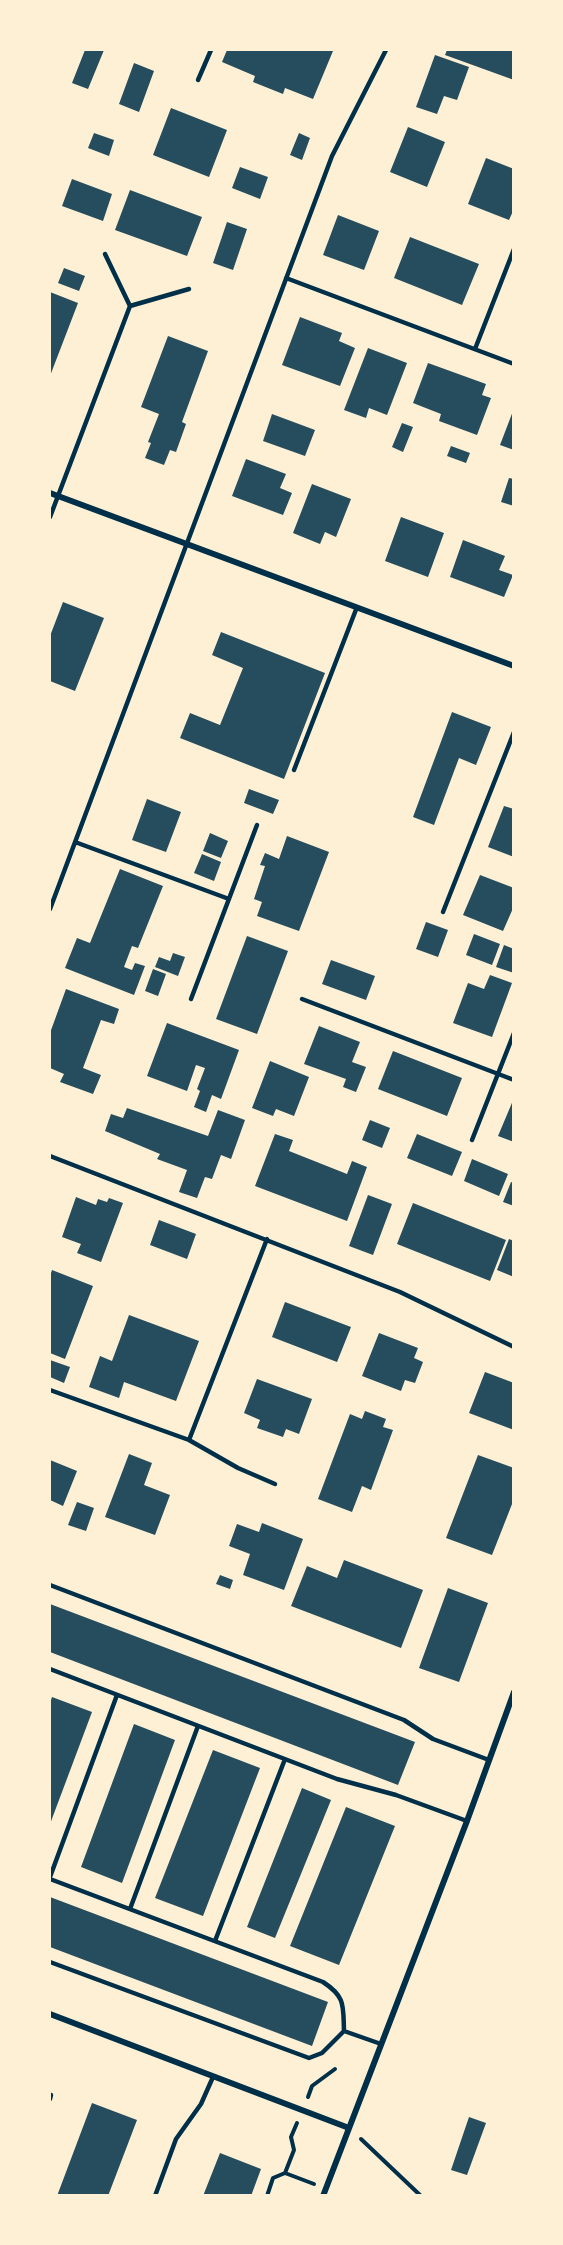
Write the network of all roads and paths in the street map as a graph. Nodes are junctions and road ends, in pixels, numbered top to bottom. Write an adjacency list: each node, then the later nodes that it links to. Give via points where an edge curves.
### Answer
1 (211, 50): 3 (lane)
2 (386, 50): 6 (lane, via 332,156)
3 (198, 80)
4 (513, 249): 9 (lane)
5 (105, 254): 8 (lane)
6 (286, 278): 9 (lane); 14 (lane)
7 (189, 289): 8 (lane)
8 (130, 306): 12 (lane)
9 (475, 349): 10 (lane)
10 (513, 364)
11 (50, 493): 12 (street)
12 (58, 496): 13 (lane); 14 (street)
13 (50, 517)
14 (186, 543): 15 (street); 20 (lane)
15 (357, 607): 16 (street); 18 (lane)
16 (513, 666)
17 (513, 732): 23 (lane)
18 (294, 770)
19 (256, 825): 21 (lane)
20 (75, 842): 21 (lane); 22 (lane)
21 (229, 899): 24 (lane)
22 (50, 909)
23 (443, 912)
24 (191, 999)
25 (302, 999): 27 (lane)
26 (513, 1033): 27 (lane)
27 (498, 1074): 28 (lane); 29 (lane)
28 (513, 1080)
29 (472, 1140)
30 (50, 1156): 31 (lane)
31 (267, 1239): 32 (lane, via 400,1292); 34 (lane)
32 (513, 1347)
33 (50, 1390): 34 (lane)
34 (189, 1440): 35 (lane)
35 (275, 1484)
36 (50, 1585): 42 (lane, via 404,1720 433,1739)
37 (50, 1669): 39 (lane)
38 (513, 1692): 42 (street)
39 (117, 1695): 40 (lane); 44 (lane)
40 (198, 1726): 41 (lane); 45 (lane)
41 (285, 1759): 43 (lane); 46 (lane)
42 (489, 1760): 43 (street)
43 (467, 1821): 50 (street)
44 (50, 1878): 45 (lane)
45 (130, 1909): 46 (lane)
46 (215, 1941): 49 (lane, via 332,1987 343,2002)
47 (50, 1962): 49 (lane, via 309,2058 322,2053)
48 (50, 2014): 51 (street)
49 (344, 2031): 50 (lane)
50 (381, 2044): 52 (street)
51 (213, 2077): 52 (street); 54 (lane, via 201,2104 176,2139)
52 (349, 2128): 56 (street); 57 (path)
53 (285, 2174): 55 (path, via 273,2178)
54 (155, 2196)
55 (267, 2196)
56 (324, 2196)
57 (421, 2196)

